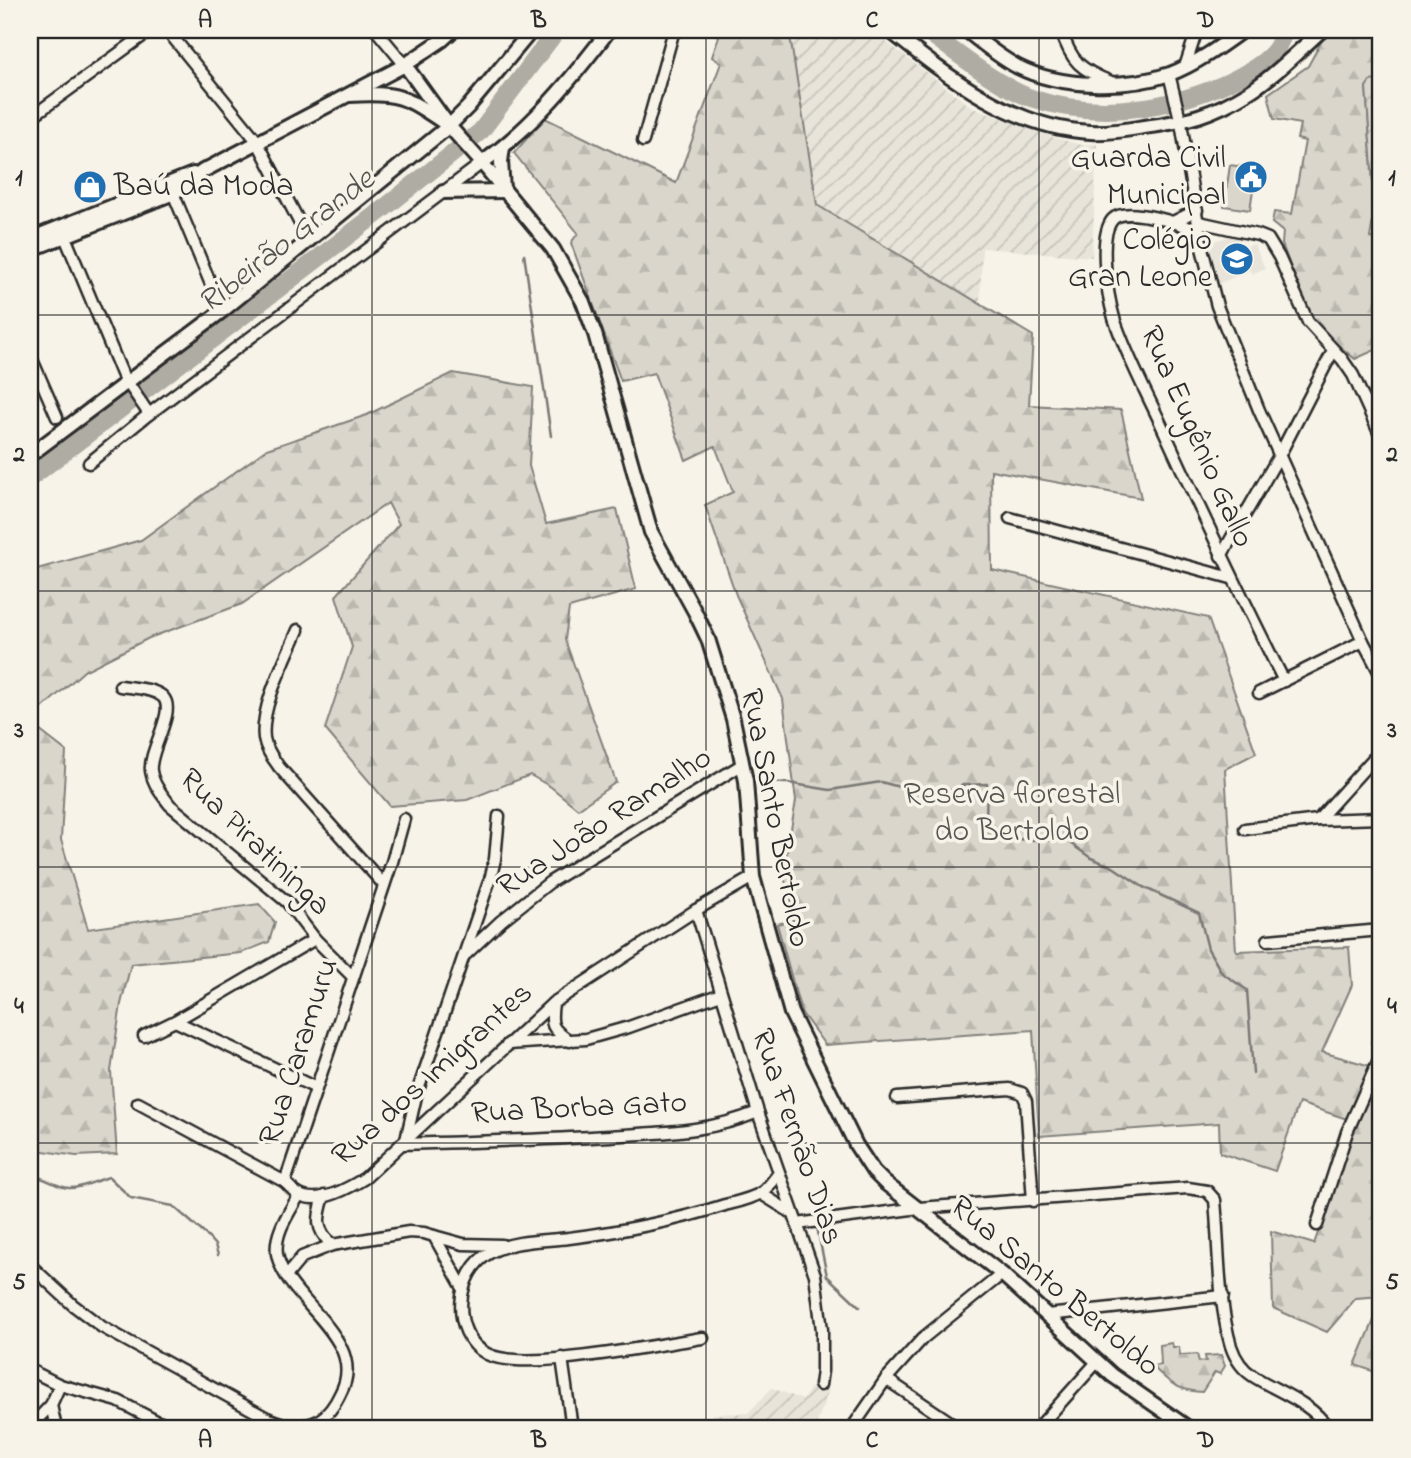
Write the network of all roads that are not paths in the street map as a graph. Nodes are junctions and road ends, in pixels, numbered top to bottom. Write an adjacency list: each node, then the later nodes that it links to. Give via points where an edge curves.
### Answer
1 (151, 30): 20 (street)
2 (167, 30): 23 (street)
3 (376, 30): 15 (street)
4 (453, 30): 15 (street)
5 (531, 30): 22 (street)
6 (608, 30): 25 (street, via 557,97)
7 (674, 30): 24 (street)
8 (889, 30): 21 (street, via 959,83 1034,120 1092,133)
9 (965, 30): 18 (street, via 1019,67 1081,83)
10 (1061, 30): 18 (street, via 1076,63)
11 (1197, 30): 16 (street)
12 (1221, 30): 14 (street)
13 (1322, 30): 21 (street, via 1278,72 1249,92)
14 (1239, 32): 16 (street)
15 (405, 65): 19 (street); 22 (street)
16 (1185, 67): 17 (street)
17 (1171, 80): 18 (street); 21 (street)
18 (1114, 84)
19 (345, 95): 22 (street, via 404,97); 23 (street)
20 (30, 118)
21 (1181, 123): 30 (street)
22 (453, 130): 26 (street, Rua Santo Bertoldo); 35 (street)
23 (257, 141): 27 (street); 35 (street)
24 (643, 141)
25 (503, 147): 26 (street); 28 (street)
26 (482, 163): 28 (street, Rua Santo Bertoldo); 29 (street)
27 (171, 188): 33 (street); 37 (street)
28 (504, 190): 29 (street); 57 (street, Rua Santo Bertoldo, via 553,249 583,302 651,532 708,639)
29 (443, 192): 41 (street)
30 (1197, 210): 31 (street); 32 (street)
31 (1173, 222): 32 (street); 48 (street, Rua Eugênio Gallo, via 1128,214 1112,220 1104,262 1108,293 1115,320)
32 (1199, 227): 38 (street, via 1268,239 1308,322); 44 (street, via 1217,306)
33 (63, 232): 34 (street); 36 (street); 40 (street)
34 (30, 239)
35 (309, 241): 37 (street)
36 (30, 250)
37 (222, 310): 40 (street)
38 (1333, 351): 43 (street, via 1353,375); 44 (street)
39 (30, 355): 42 (street)
40 (129, 388): 41 (street); 45 (street)
41 (146, 411): 46 (street)
42 (57, 417)
43 (1381, 437)
44 (1280, 454): 48 (street); 51 (street)
45 (30, 455)
46 (89, 463)
47 (1010, 518): 49 (street)
48 (1221, 556): 49 (street, Rua Eugênio Gallo)
49 (1231, 578): 53 (street, Rua Eugênio Gallo)
50 (298, 629): 64 (street, via 269,706 264,741 279,767)
51 (1363, 641): 52 (street); 53 (street)
52 (1381, 675)
53 (1284, 681): 55 (street)
54 (120, 686): 67 (street, Rua Piratininga, via 153,692 166,702 151,770 162,796 287,902)
55 (1259, 693)
56 (1381, 750): 61 (street)
57 (743, 764): 63 (street, Rua Santo Bertoldo); 69 (street, Rua João Ramalho, via 550,882)
58 (499, 816): 69 (street, via 495,859)
59 (1381, 818): 61 (street)
60 (404, 819): 64 (street, Rua Caramuru)
61 (1318, 820): 62 (street)
62 (1245, 829)
63 (753, 877): 65 (street, Rua dos Imigrantes); 90 (street, Rua Santo Bertoldo, via 791,1013 815,1064 873,1171)
64 (384, 885): 70 (street, Rua Caramuru)
65 (696, 910): 71 (street, Rua Fernão Dias); 72 (street, Rua dos Imigrantes)
66 (1381, 930): 68 (street)
67 (315, 939): 70 (street, Rua Piratininga); 73 (street)
68 (1268, 940)
69 (465, 955): 83 (street)
70 (352, 976): 79 (street, Rua Caramuru)
71 (720, 994): 76 (street, via 629,1027); 82 (street, Rua Fernão Dias)
72 (553, 1003): 76 (street, via 551,1024); 77 (street, Rua dos Imigrantes)
73 (175, 1021): 75 (street); 79 (street)
74 (1381, 1026): 78 (street)
75 (144, 1036)
76 (571, 1041): 77 (street)
77 (508, 1044): 83 (street, Rua dos Imigrantes)
78 (1381, 1052): 93 (street, via 1347,1132)
79 (316, 1088): 85 (street, Rua Caramuru)
80 (897, 1098): 89 (street, via 1010,1089 1022,1093)
81 (138, 1103): 85 (street)
82 (758, 1112): 83 (street, Rua Borba Gato, via 730,1124 688,1131); 84 (street, Rua Fernão Dias)
83 (403, 1142): 88 (street, Rua dos Imigrantes, via 365,1178)
84 (779, 1173): 86 (street); 91 (street, Rua Fernão Dias)
85 (285, 1182): 87 (street)
86 (760, 1193): 91 (street); 96 (street, via 630,1231)
87 (299, 1195): 88 (street, Rua dos Imigrantes); 99 (street, via 276,1245)
88 (324, 1195): 95 (street, via 319,1228)
89 (1033, 1201): 90 (street); 101 (street, via 1188,1188 1206,1191 1215,1200)
90 (919, 1209): 92 (street); 98 (street, Rua Santo Bertoldo)
91 (792, 1213): 92 (street, Rua Fernão Dias)
92 (797, 1224): 109 (street, Rua Fernão Dias, via 820,1304)
93 (1317, 1225)
94 (434, 1236): 95 (street, via 409,1232); 96 (street, via 463,1244); 100 (street)
95 (332, 1245): 99 (street, via 302,1257)
96 (506, 1245): 100 (street, via 479,1260)
97 (30, 1265): 111 (street, via 102,1327)
98 (1002, 1274): 102 (street, Rua Santo Bertoldo); 107 (street, via 923,1338)
99 (287, 1275): 111 (street, via 339,1343 346,1357 345,1386 323,1418 313,1423 283,1425)
100 (463, 1288): 104 (street, via 466,1334 477,1347 501,1359)
101 (1223, 1296): 102 (street); 121 (street, via 1231,1346 1242,1367 1312,1409)
102 (1047, 1315): 105 (street, Rua Santo Bertoldo)
103 (703, 1338): 104 (street)
104 (562, 1359): 116 (street)
105 (1097, 1362): 119 (street); 120 (street, Rua Santo Bertoldo)
106 (30, 1370): 108 (street)
107 (886, 1379): 117 (street); 118 (street)
108 (60, 1385): 110 (street); 114 (street, via 118,1401 159,1422)
109 (820, 1385)
110 (51, 1405): 112 (street); 113 (street)
111 (267, 1418): 115 (street, via 258,1426)
112 (30, 1427)
113 (56, 1428)
114 (212, 1428)
115 (222, 1428)
116 (572, 1428)
117 (852, 1428)
118 (959, 1428)
119 (1038, 1428)
120 (1188, 1428)
121 (1328, 1428)

